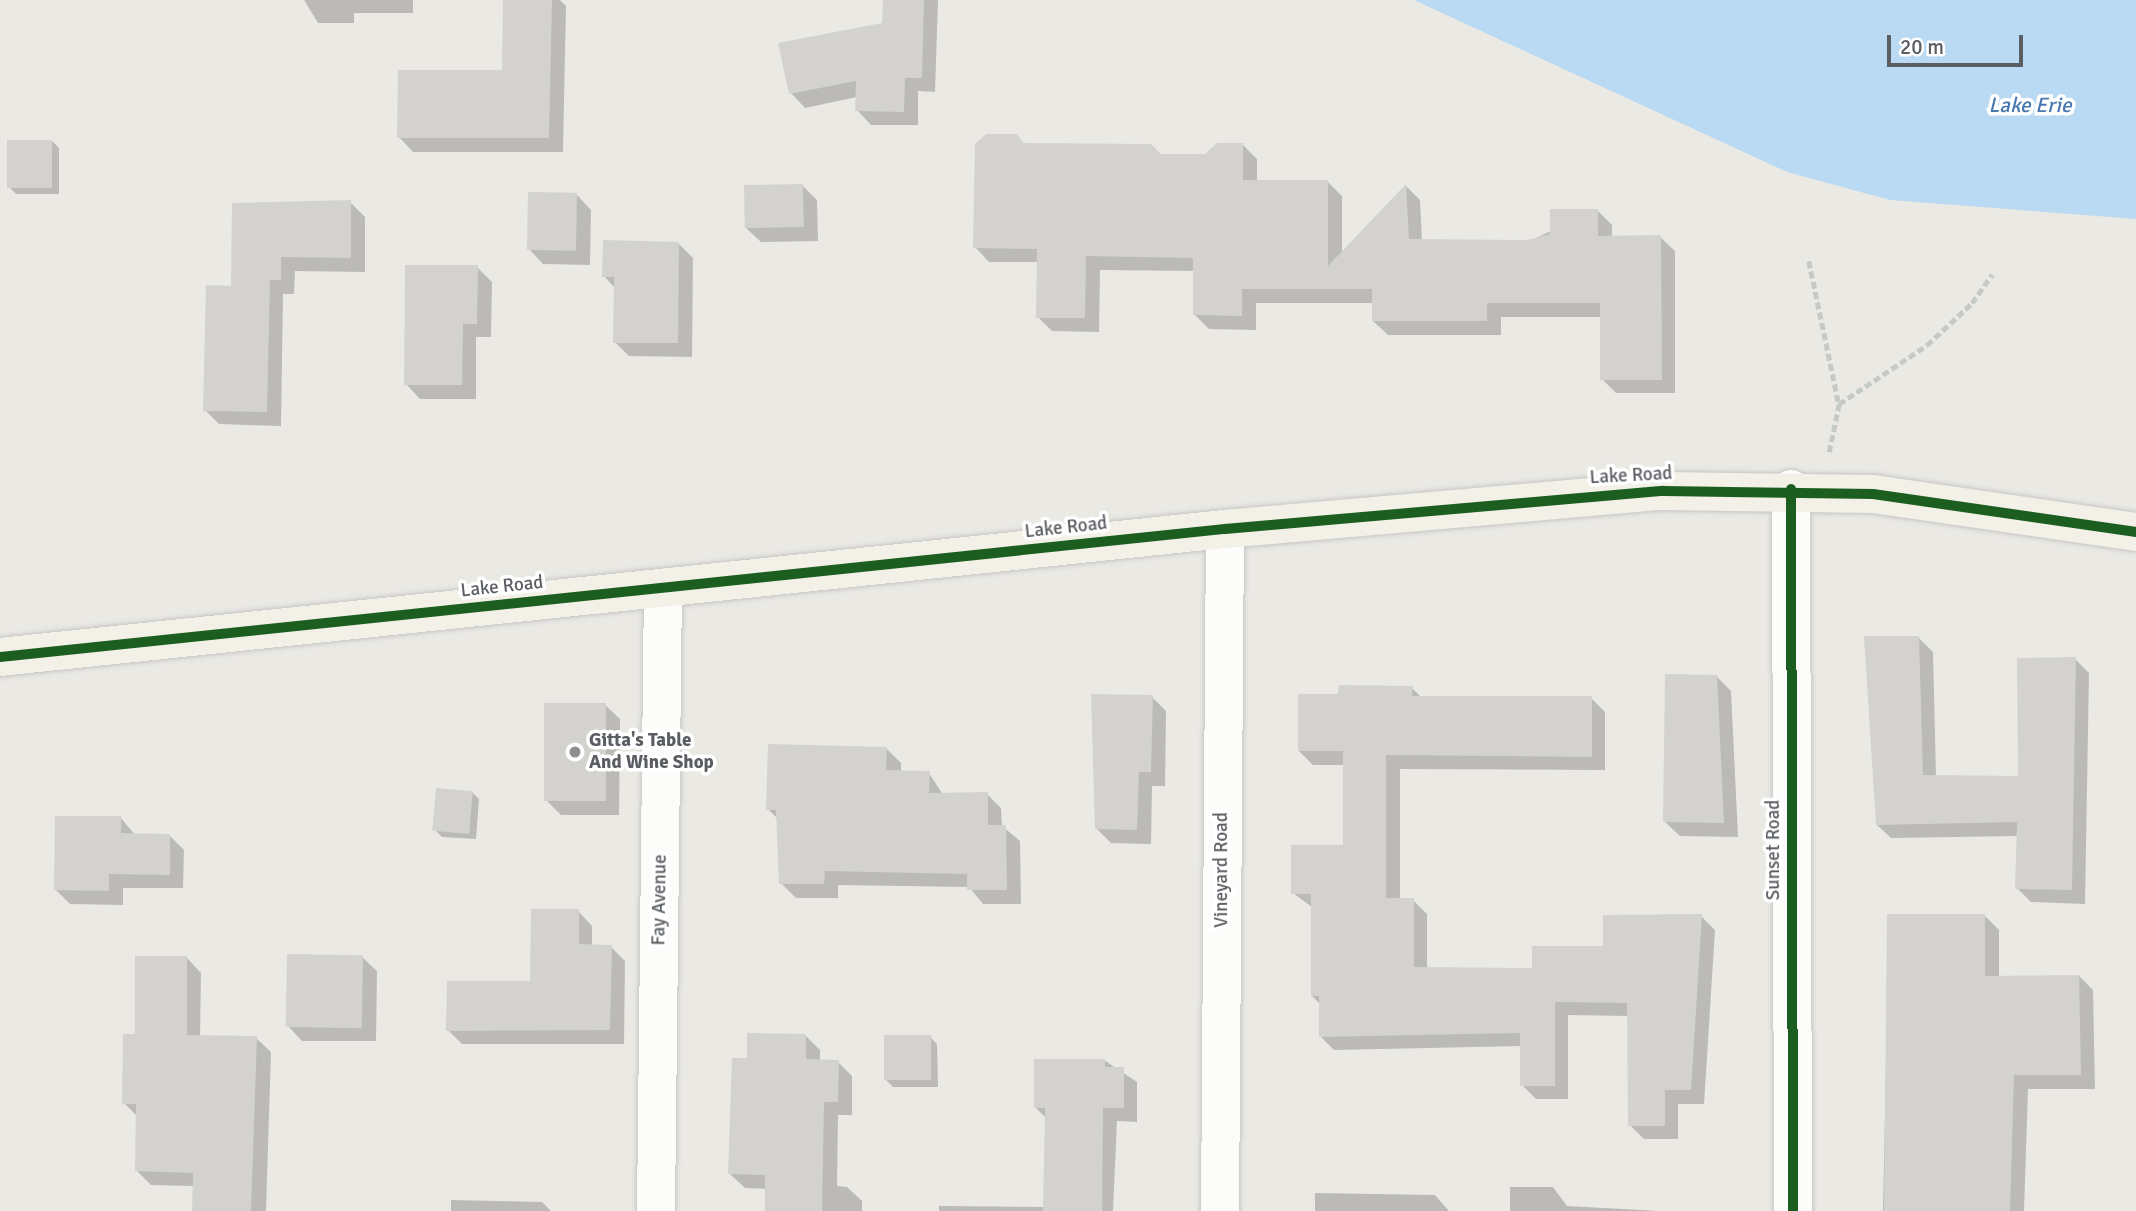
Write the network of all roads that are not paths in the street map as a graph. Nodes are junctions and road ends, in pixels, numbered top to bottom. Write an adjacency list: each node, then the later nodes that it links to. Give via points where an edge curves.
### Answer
1 (1808, 490): 2 (main road, Lake Road, via 1533,499); 3 (main road, Lake Road, via 1954,502); 8 (street, Sunset Road)
2 (1225, 529): 4 (main road, Lake Road); 7 (street, Vineyard Road)
3 (2136, 532)
4 (663, 589): 5 (main road, Lake Road); 6 (street, Fay Avenue)
5 (0, 656)
6 (656, 1211)
7 (1220, 1211)
8 (1793, 1211)

